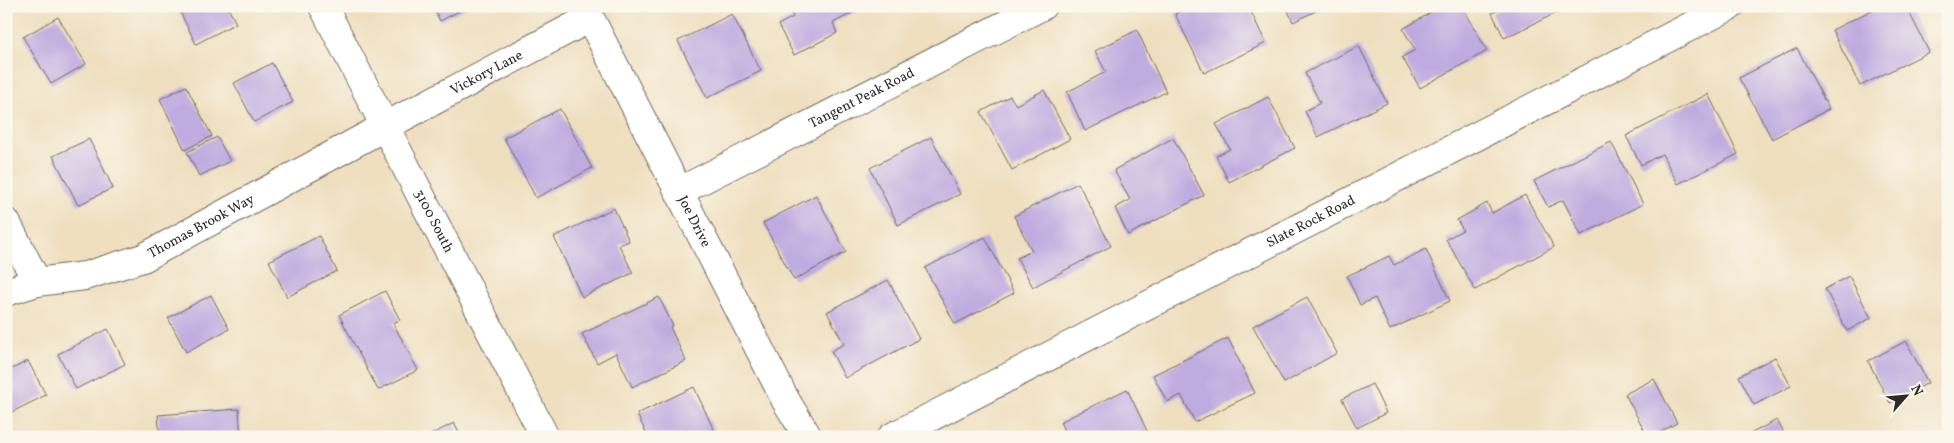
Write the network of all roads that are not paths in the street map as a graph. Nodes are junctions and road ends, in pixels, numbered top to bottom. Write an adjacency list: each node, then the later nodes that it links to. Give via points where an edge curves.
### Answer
1 (322, 6): 5 (street, 3100 South)
2 (1042, 6): 6 (street, Tangent Peak Road)
3 (1730, 6): 12 (street, Slate Rock Road)
4 (587, 12): 5 (street, Vickory Lane); 6 (street, Joe Drive)
5 (384, 127): 8 (street, Thomas Brook Way, via 143,258 85,276); 10 (street, 3100 South)
6 (680, 191): 11 (street, Joe Drive, via 786,401)
7 (6, 222): 8 (street)
8 (37, 282): 9 (street, Thomas Brook Way)
9 (6, 292)
10 (545, 437)
11 (808, 437)
12 (892, 437)

